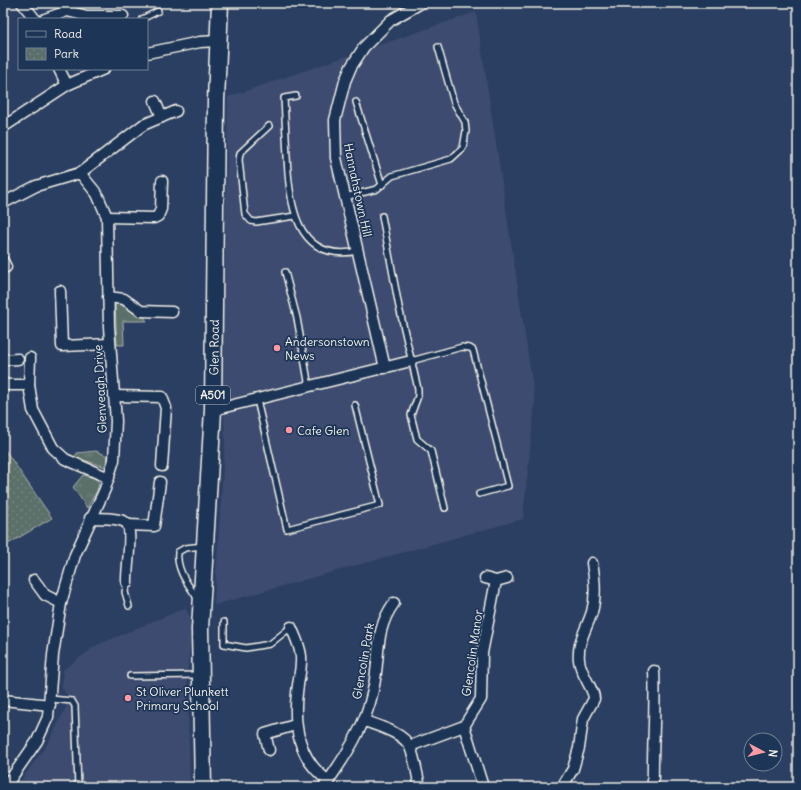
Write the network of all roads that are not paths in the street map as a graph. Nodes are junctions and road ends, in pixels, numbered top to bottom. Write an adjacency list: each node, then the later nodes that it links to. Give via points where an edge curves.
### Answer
1 (22, 3): 6 (street)
2 (220, 3): 9 (main road, Glen Road / A501)
3 (422, 3): 25 (street, Hannahstown Hill, via 396,16 376,34 358,56 345,81 337,108 334,133 336,158)
4 (158, 11): 8 (lane)
5 (123, 16): 7 (street, via 87,16 67,11)
6 (34, 18)
7 (48, 18)
8 (144, 18)
9 (218, 41): 11 (street, via 200,42); 49 (main road, Glen Road / A501)
10 (438, 47): 24 (lane, via 454,103 465,122 463,148 451,159 392,176)
11 (148, 53)
12 (60, 70): 14 (street)
13 (102, 70): 14 (street)
14 (67, 85): 21 (street)
15 (296, 96): 27 (lane, via 284,98 289,186)
16 (155, 101): 19 (street)
17 (356, 102): 24 (lane)
18 (176, 111): 19 (street)
19 (162, 116): 22 (street, via 133,131 104,156)
20 (269, 126): 27 (lane, via 240,153 245,214 251,221 256,222)
21 (3, 127)
22 (80, 172): 26 (street, via 36,186); 29 (street, Glenveagh Drive, via 97,194)
23 (162, 181): 29 (street, via 161,209 158,216)
24 (382, 185): 25 (lane, via 377,189)
25 (345, 197): 30 (street, Hannahstown Hill)
26 (3, 203)
27 (295, 216): 30 (lane, via 305,234 319,247 342,254)
28 (382, 216): 41 (lane)
29 (107, 217): 35 (street, Glenveagh Drive)
30 (358, 251): 42 (street, Hannahstown Hill)
31 (4, 261): 32 (street, via 6,267)
32 (3, 268)
33 (285, 272): 45 (lane)
34 (60, 292): 37 (street, via 62,346)
35 (108, 297): 36 (street, via 124,299 141,311); 37 (street, Glenveagh Drive)
36 (172, 312)
37 (110, 344): 46 (street, Glenveagh Drive)
38 (30, 358): 44 (street)
39 (18, 359): 40 (street)
40 (3, 360)
41 (411, 361): 42 (street); 53 (lane, via 462,347 473,350 508,486); 54 (lane, via 418,389 411,415 417,439 431,451)
42 (385, 368): 45 (street)
43 (3, 384): 44 (street)
44 (29, 385): 51 (street, via 37,421 58,454)
45 (309, 387): 47 (street)
46 (114, 396): 50 (street, via 162,397 166,408); 51 (street, Glenveagh Drive, via 116,433 114,460)
47 (257, 400): 48 (lane, via 287,528 380,505); 49 (street)
48 (355, 405)
49 (213, 410): 57 (main road, Glen Road / A501)
50 (162, 466)
51 (109, 478): 55 (street, Glenveagh Drive)
52 (160, 482): 56 (street, via 154,526)
53 (479, 494)
54 (445, 508)
55 (90, 518): 56 (street, via 124,521); 64 (street, Glenveagh Drive, via 75,555)
56 (128, 525): 63 (street, via 130,532)
57 (206, 546): 66 (main road, Glen Road / A501); 66 (lane, via 185,548 178,552 177,562 188,586)
58 (592, 563): 86 (street, via 593,606 578,653 582,674 594,699 583,719 573,769)
59 (485, 578): 62 (street)
60 (507, 578): 62 (street)
61 (34, 580): 64 (street, via 45,595)
62 (496, 581): 77 (street, Glencolin Manor, via 482,653 481,699)
63 (127, 583): 67 (lane, via 125,592)
64 (61, 603): 74 (street, Glenveagh Drive, via 53,654)
65 (394, 603): 75 (street, Glencolin Park, via 382,624 374,690)
66 (202, 604): 71 (main road, Glen Road / A501)
67 (129, 606)
68 (224, 622): 69 (lane, via 224,644 246,648 270,644)
69 (292, 627): 76 (street, via 301,656)
70 (654, 671): 87 (street, via 656,705 652,752)
71 (200, 675): 72 (lane); 83 (main road, Glen Road / A501)
72 (130, 676)
73 (3, 700): 74 (street)
74 (50, 702): 81 (street, Glenveagh Drive, via 48,717 37,741); 82 (lane, via 72,701 76,706)
75 (364, 721): 78 (street, via 392,732); 80 (street, Glencolin Park)
76 (295, 725): 79 (street, via 264,734); 80 (street, via 307,759)
77 (464, 726): 78 (street); 85 (street)
78 (410, 746): 84 (street)
79 (269, 750)
80 (326, 784)
81 (5, 787)
82 (78, 787)
83 (203, 787)
84 (420, 787)
85 (483, 787)
86 (562, 787)
87 (653, 787)

